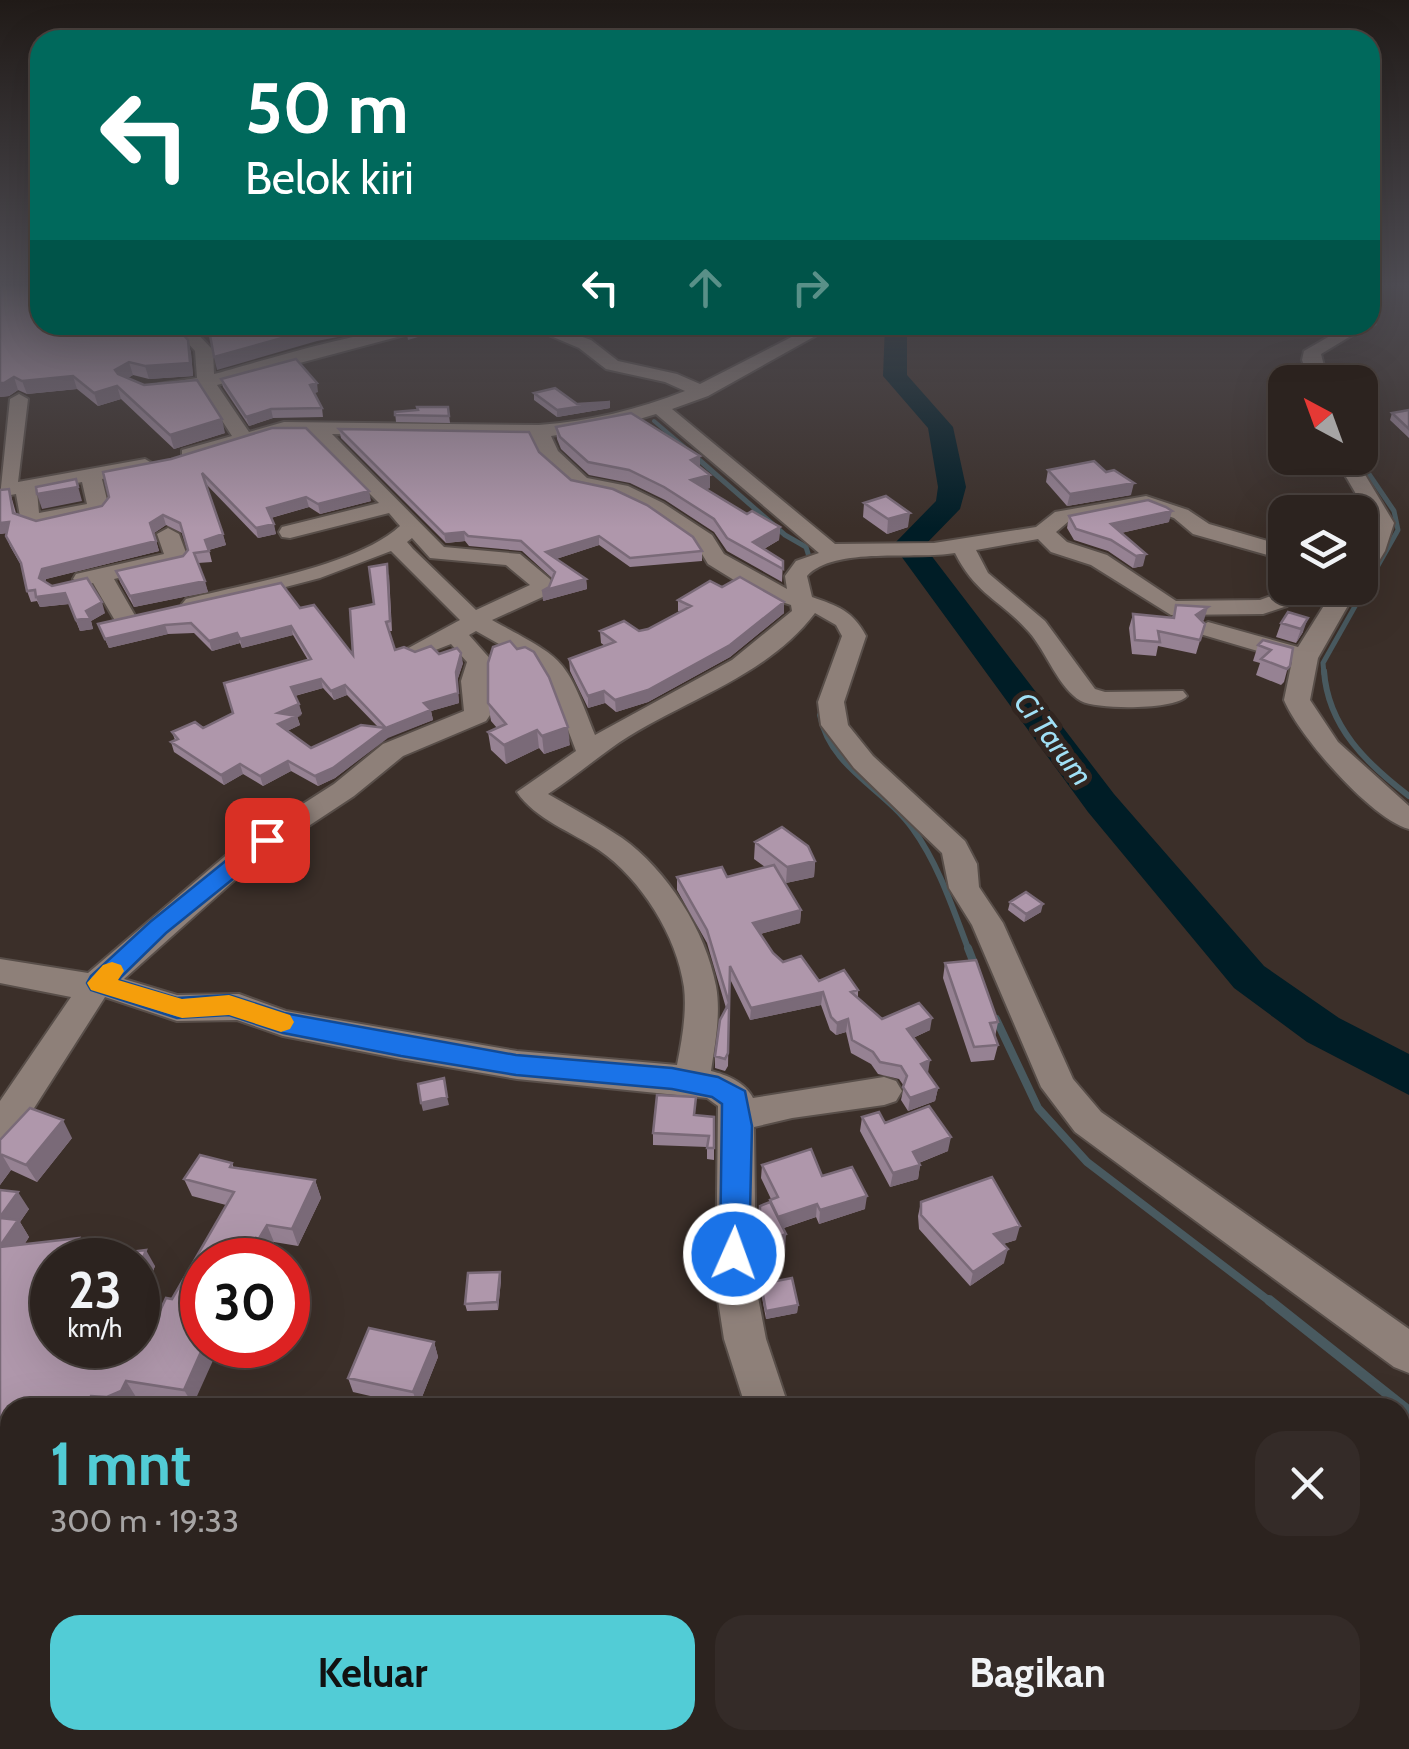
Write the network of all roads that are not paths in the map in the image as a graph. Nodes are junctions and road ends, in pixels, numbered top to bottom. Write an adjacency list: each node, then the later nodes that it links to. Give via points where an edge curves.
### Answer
1 (205, 365): 5 (street)
2 (266, 365): 5 (street)
3 (612, 365): 7 (street)
4 (753, 365): 7 (street)
5 (206, 382): 6 (street); 12 (street)
6 (142, 388)
7 (702, 392): 9 (street)
8 (18, 399): 15 (street)
9 (660, 408): 11 (street); 27 (street)
10 (316, 429): 11 (street); 12 (street, via 272,428); 18 (street)
11 (539, 431): 30 (street, via 550,454 581,483 625,491 656,507 763,588)
12 (242, 436): 14 (street)
13 (1353, 475): 16 (street)
14 (90, 477): 15 (street); 15 (street, via 98,508 40,521 29,517)
15 (11, 489)
16 (1371, 495)
17 (1378, 501): 25 (street, via 1396,517)
18 (393, 506): 19 (street); 22 (street)
19 (290, 532)
20 (1042, 532): 23 (street); 24 (street, via 1062,516 1146,502 1198,528); 31 (street, via 1062,548 1100,560 1170,608)
21 (168, 534): 26 (street)
22 (404, 535): 26 (street, via 352,560 183,607); 34 (street, via 414,566); 34 (street, via 440,554 512,559 540,580 538,590)
23 (961, 544): 27 (street); 38 (street, via 979,578 1037,626 1086,694 1102,700)
24 (1268, 549)
25 (1378, 551)
26 (177, 558): 28 (street)
27 (830, 558): 30 (street, via 796,576)
28 (100, 575): 29 (street); 33 (street)
29 (57, 586)
30 (808, 603): 39 (street, via 798,621 751,657); 47 (street, via 841,616 854,636 832,698 833,724 955,848 964,888 987,923 1059,1087 1088,1122)
31 (1268, 605)
32 (1335, 605): 37 (street)
33 (124, 620)
34 (465, 627): 36 (street); 39 (street, via 546,660); 42 (street, via 481,664 474,681 477,715 393,750 248,853)
35 (1208, 629): 37 (street)
36 (415, 652)
37 (1308, 658): 40 (street, via 1296,692 1302,711 1364,783)
38 (1174, 696)
39 (589, 751): 43 (street, via 531,794 612,845 662,898 700,987)
40 (1409, 820)
41 (0, 971): 42 (street)
42 (98, 984): 43 (street, via 177,1008 229,1005 283,1023 516,1065); 46 (street)
43 (692, 1080): 45 (street, via 728,1092)
44 (884, 1091): 45 (street, via 785,1101)
45 (738, 1118): 48 (street, via 736,1287)
46 (0, 1130)
47 (1409, 1353)
48 (765, 1398)

